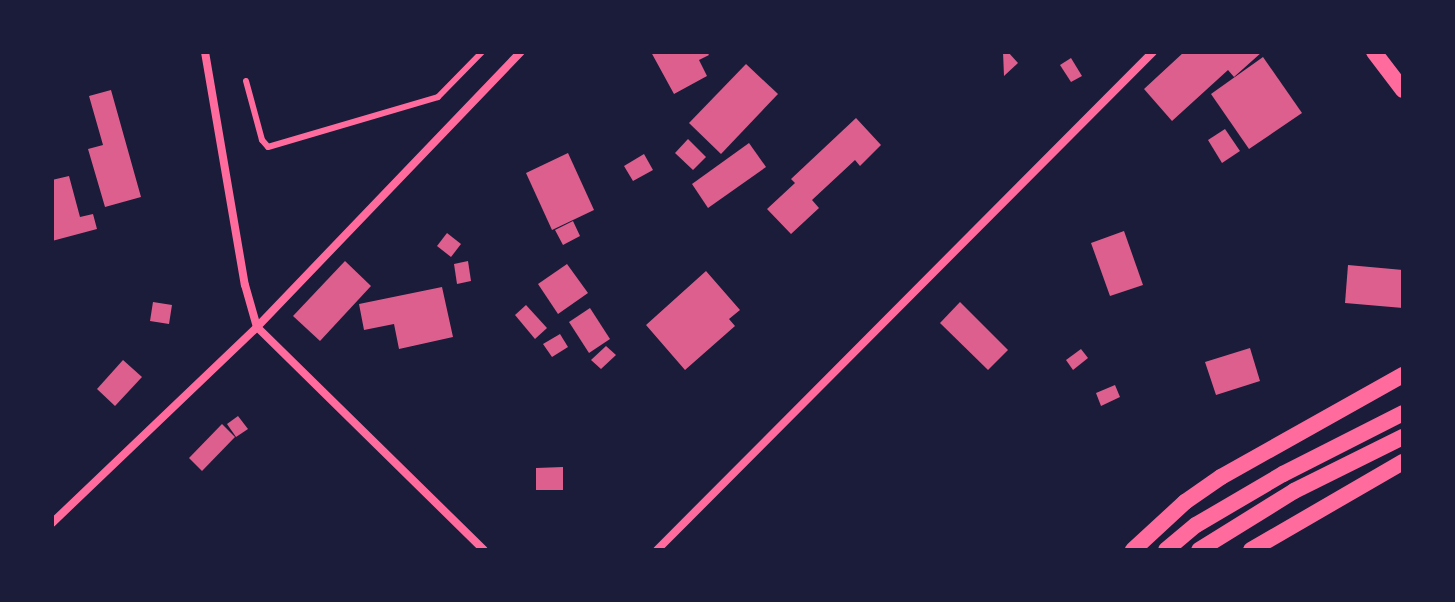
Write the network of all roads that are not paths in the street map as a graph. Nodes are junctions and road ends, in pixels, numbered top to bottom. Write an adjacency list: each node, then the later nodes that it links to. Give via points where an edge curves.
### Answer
1 (205, 52): 8 (street)
2 (482, 52): 6 (lane, via 438,97 268,147)
3 (521, 52): 8 (street)
4 (1153, 52): 15 (street)
5 (1374, 52): 7 (main road)
6 (246, 81)
7 (1403, 90)
8 (257, 327): 13 (street); 14 (street)
9 (1403, 375): 16 (main road, via 1221,477)
10 (1403, 413): 17 (main road, via 1283,474 1196,525)
11 (1403, 437): 18 (main road, via 1294,491)
12 (1403, 462): 19 (main road)
13 (52, 523)
14 (484, 550)
15 (657, 550)
16 (1133, 550)
17 (1166, 550)
18 (1199, 550)
19 (1251, 550)

